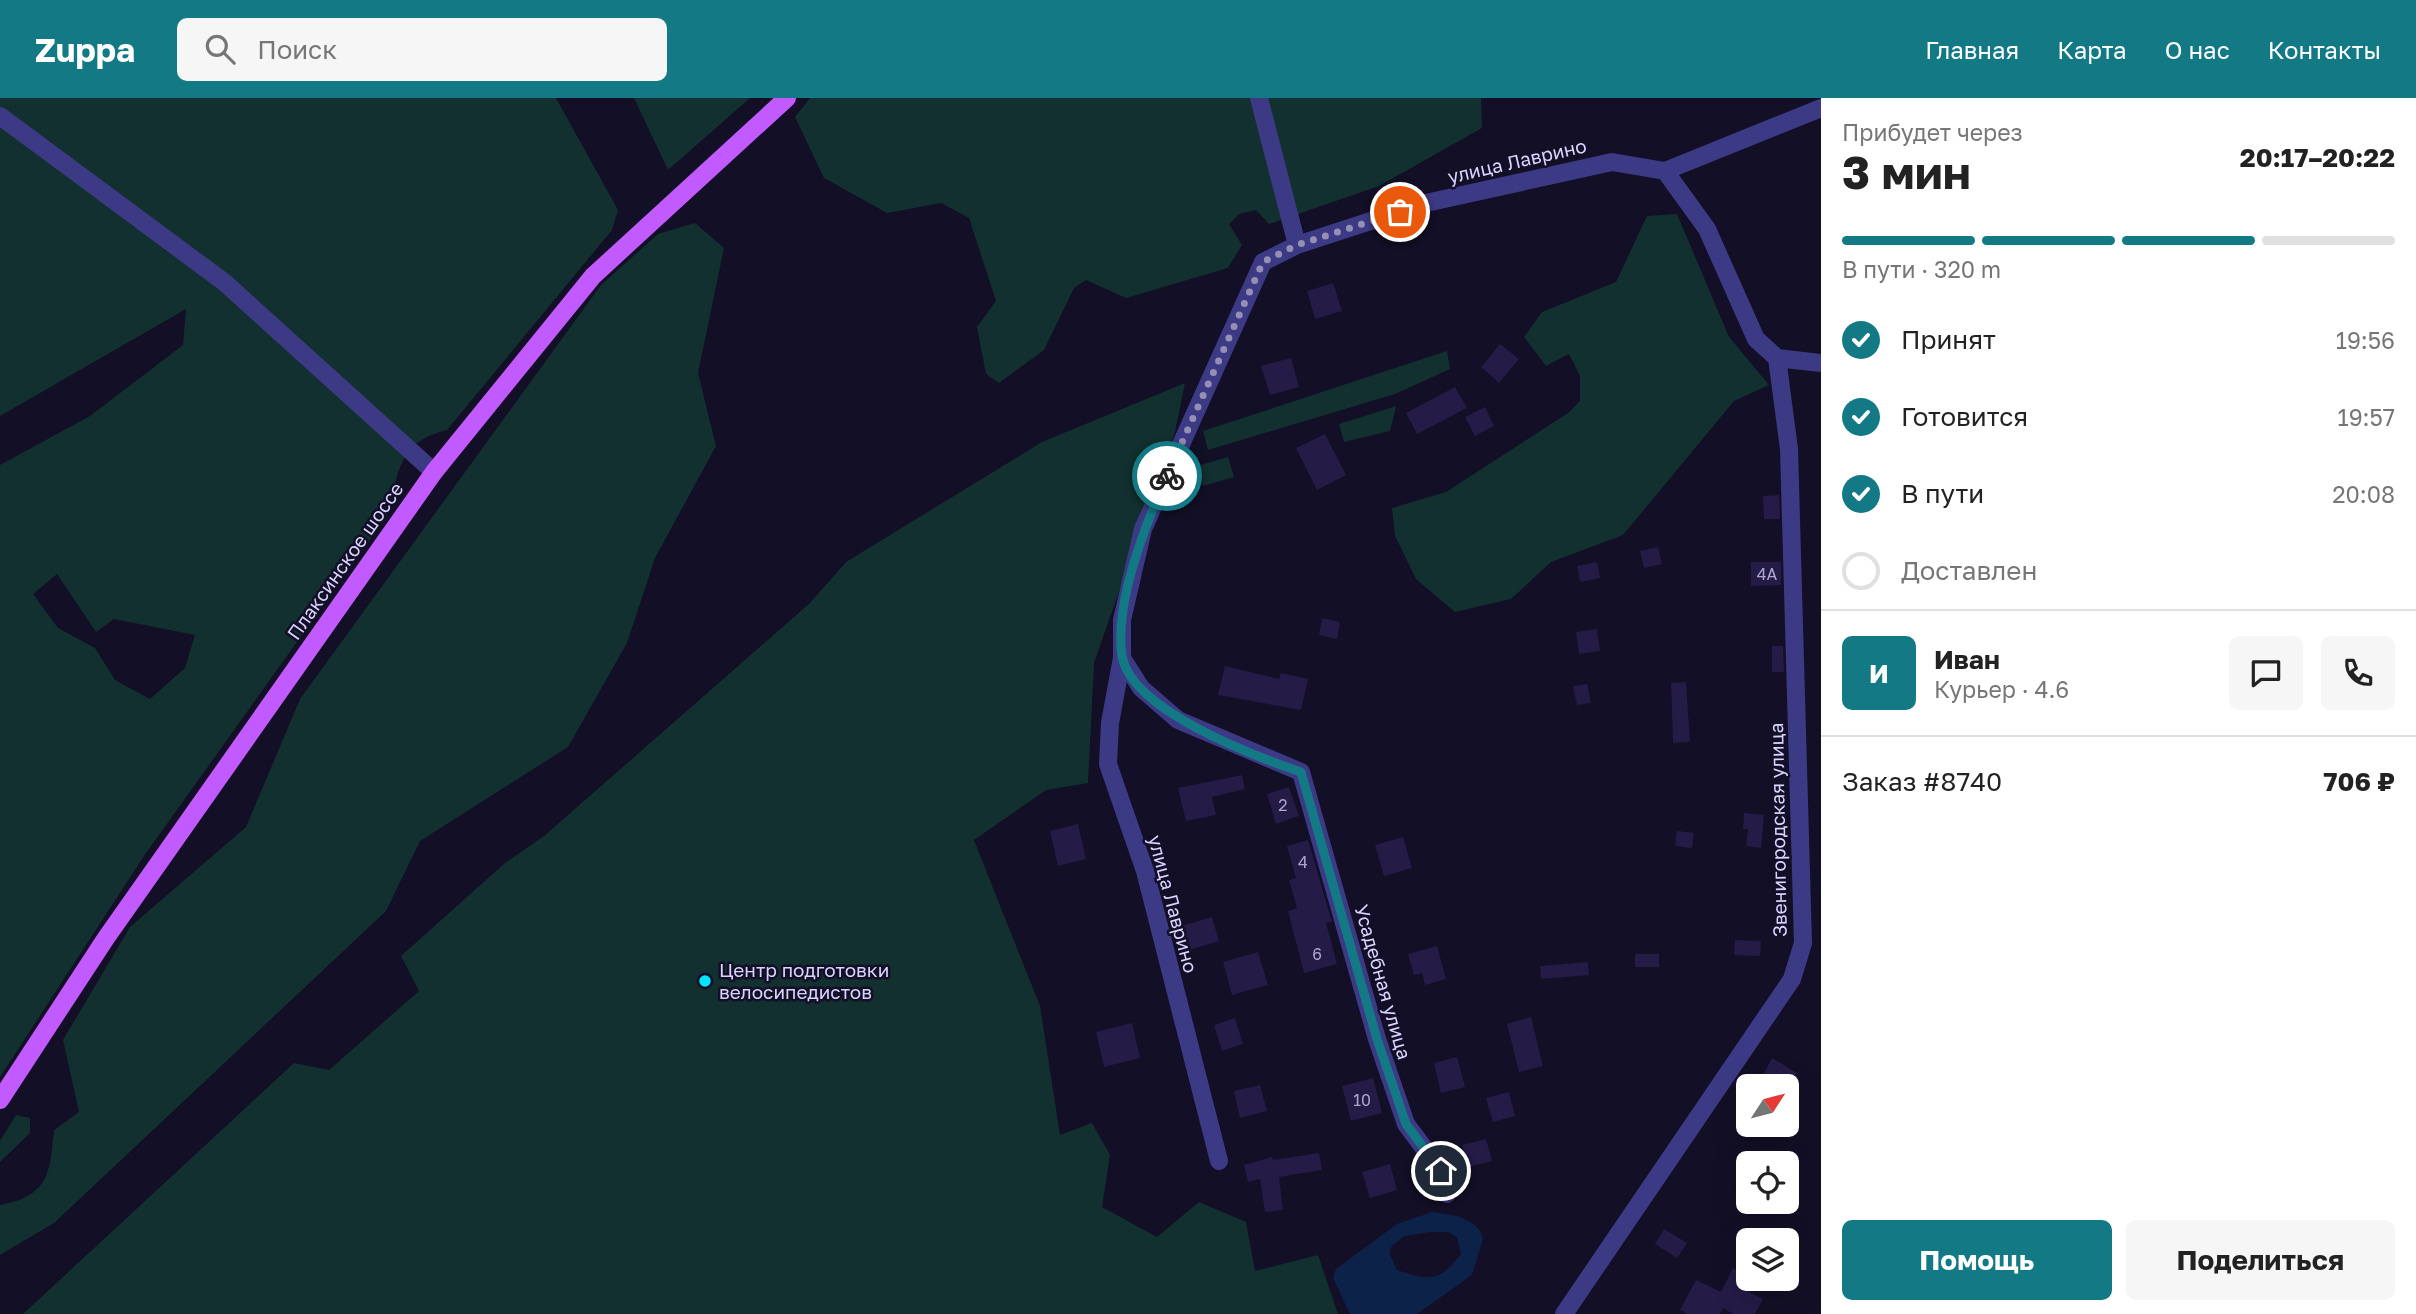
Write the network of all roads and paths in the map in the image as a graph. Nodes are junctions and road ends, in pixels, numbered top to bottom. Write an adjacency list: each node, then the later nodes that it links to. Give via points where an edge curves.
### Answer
1 (787, 98): 9 (main road, Плаксинское шоссе, via 593,276)
2 (1259, 98): 6 (street)
3 (1821, 108): 5 (street)
4 (0, 116): 9 (street, via 224,282)
5 (1665, 171): 6 (street, улица Лаврино, via 1612,162 1426,203); 7 (street, via 1707,229 1756,339)
6 (1297, 245): 10 (street, улица Лаврино, via 1263,262 1143,529 1122,620)
7 (1777, 358): 8 (street); 14 (street, Звенигородская улица, via 1789,449 1803,943 1792,979)
8 (1821, 363)
9 (434, 472): 11 (main road, Плаксинское шоссе, via 106,938)
10 (1122, 658): 12 (street, улица Лаврино, via 1108,764 1145,871); 13 (street, Усадебная улица, via 1141,688 1178,720 1301,772 1406,1124 1441,1171)
11 (0, 1100)
12 (1219, 1161)
13 (1447, 1194)
14 (1564, 1314)

